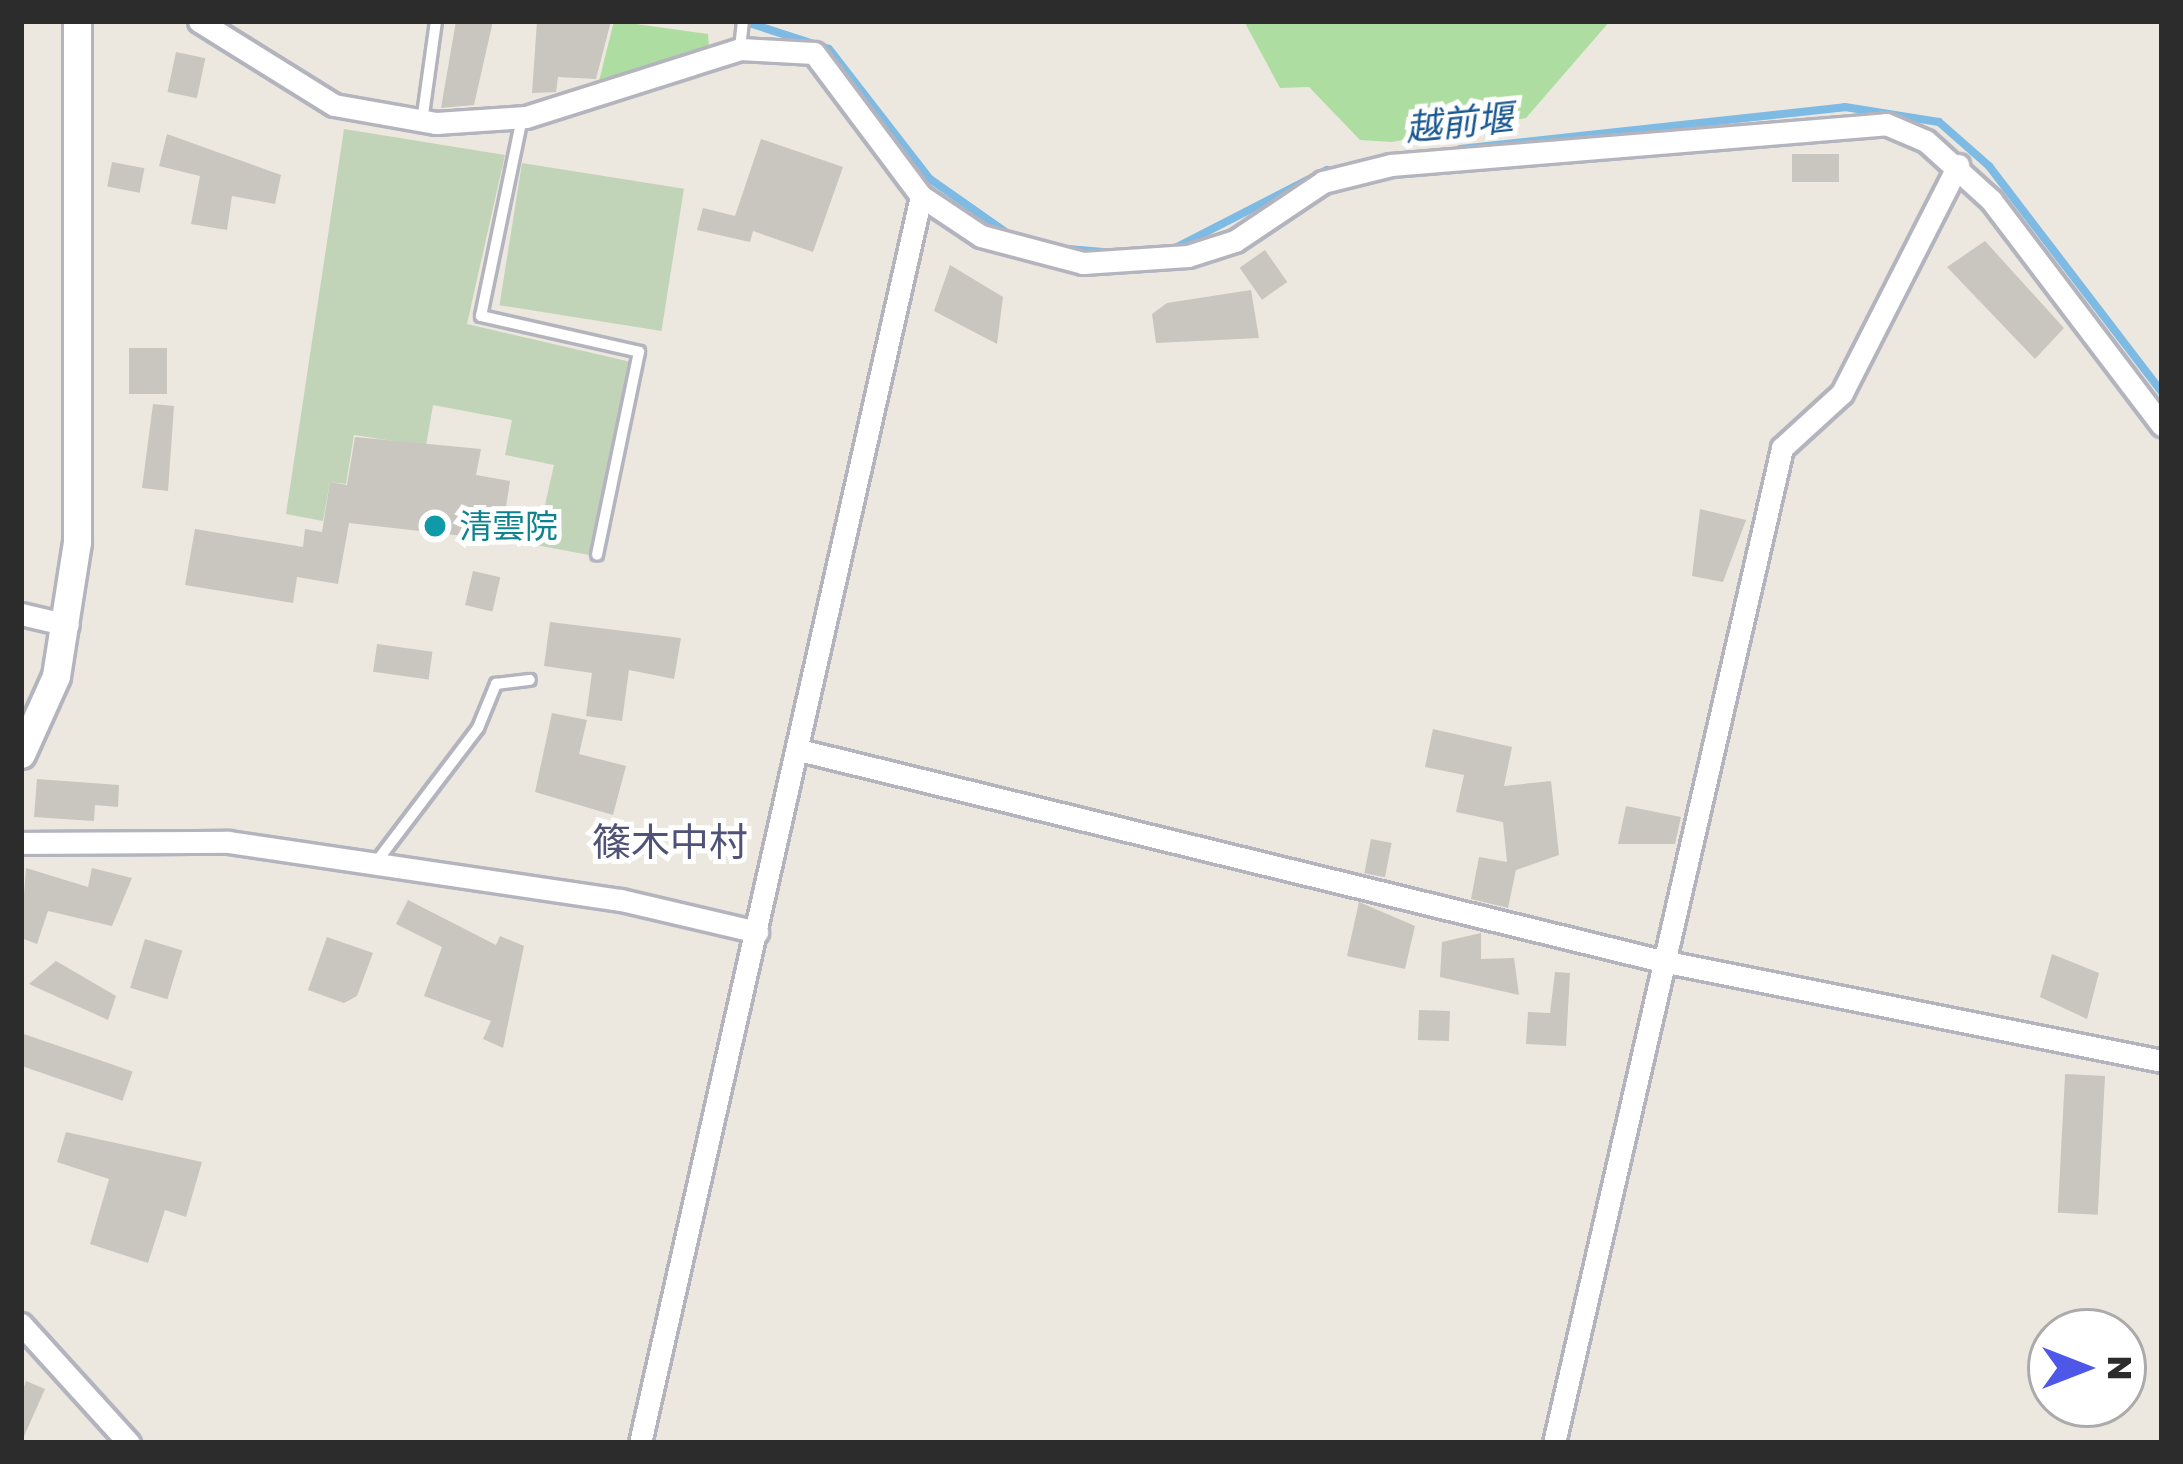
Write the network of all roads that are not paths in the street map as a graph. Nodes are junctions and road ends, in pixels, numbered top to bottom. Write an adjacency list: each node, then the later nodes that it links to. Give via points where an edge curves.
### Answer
1 (77, 21): 12 (street)
2 (199, 21): 6 (street, via 334,104)
3 (436, 21): 6 (lane)
4 (741, 35): 5 (street); 8 (street, via 814,52)
5 (522, 117): 6 (street); 10 (lane, via 481,316 639,352)
6 (422, 122)
7 (1958, 165): 8 (street, via 1886,124 1837,124 1391,165 1323,182 1235,242 1141,262 1036,257); 9 (street); 19 (street, via 1842,393 1782,448)
8 (921, 196): 14 (street)
9 (2162, 425)
10 (597, 554)
11 (21, 614): 12 (street)
12 (68, 625): 15 (street)
13 (530, 680): 17 (lane, via 496,684 478,728)
14 (799, 750): 18 (street); 19 (street)
15 (21, 754)
16 (21, 843): 17 (street, via 228,842)
17 (377, 860): 18 (street)
18 (757, 932): 23 (street)
19 (1662, 962): 20 (street); 24 (street)
20 (2162, 1061)
21 (21, 1324): 22 (street)
22 (129, 1443)
23 (640, 1443)
24 (1554, 1443)

